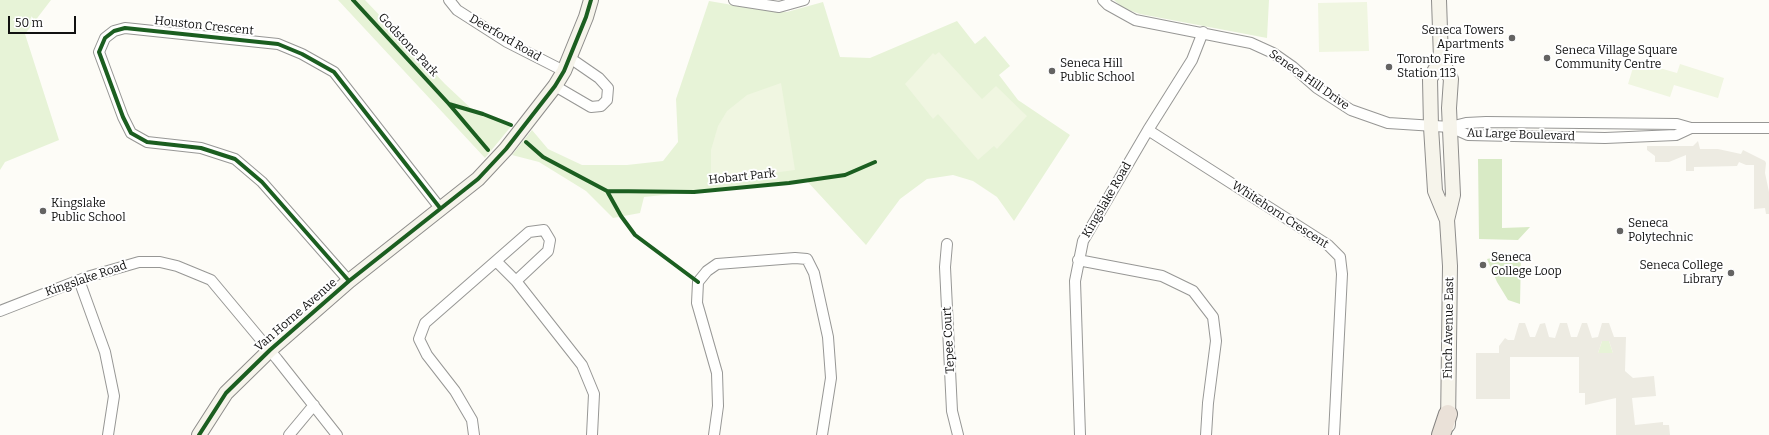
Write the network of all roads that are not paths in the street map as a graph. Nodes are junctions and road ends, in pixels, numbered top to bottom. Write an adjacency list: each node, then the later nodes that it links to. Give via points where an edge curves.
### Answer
1 (449, 0): 10 (street, Deerford Road, via 458,10 507,42)
2 (591, 0): 8 (main road, Van Horne Avenue)
3 (734, 0): 4 (street, via 778,7)
4 (804, 0)
5 (1103, 0): 7 (street, Seneca Hill Drive, via 1135,20)
6 (1439, 0): 9 (main road, Finch Avenue East)
7 (1203, 32): 12 (street, Seneca Hill Drive, via 1251,43 1273,53 1317,88 1351,110 1388,123); 16 (street, Kingslake Road, via 1192,60)
8 (570, 58): 10 (main road, Van Horne Avenue); 11 (street, via 600,78 608,88 607,100 601,106 591,107)
9 (1441, 59): 12 (main road, Finch Avenue East, via 1430,79); 13 (main road, Finch Avenue East, via 1450,79)
10 (564, 71): 11 (main road, Van Horne Avenue)
11 (555, 86): 17 (main road, Van Horne Avenue, via 515,138 478,179)
12 (1431, 127): 13 (street, Seneca Hill Drive); 18 (main road, Finch Avenue East, via 1435,191)
13 (1450, 127): 14 (street, Au Large Boulevard, via 1486,122 1677,124); 14 (street, Au Large Boulevard, via 1468,135 1605,138 1676,135); 18 (main road, Finch Avenue East, via 1453,195)
14 (1691, 128): 15 (street, Au Large Boulevard)
15 (1769, 128)
16 (1148, 130): 20 (street, Kingslake Road, via 1083,241); 40 (street, Whitehorn Crescent, via 1328,245 1340,257 1342,274)
17 (440, 208): 23 (main road, Van Horne Avenue); 23 (street, Houston Crescent, via 334,72 302,54 278,44 124,28 114,31 105,38 100,52 131,133 147,142 201,148 235,159 262,182)
18 (1447, 220): 28 (main road, Finch Avenue East, via 1450,266)
19 (947, 244): 37 (street, Tepee Court, via 945,267 952,411)
20 (1078, 260): 38 (street, Kingslake Road, via 1075,281); 39 (street, via 1162,276 1193,291 1213,317 1216,341)
21 (496, 261): 24 (street); 24 (street, via 529,232 544,230 550,240 548,251); 33 (street, via 425,323 419,339 427,355 455,391 472,420)
22 (78, 280): 25 (street, Kingslake Road); 26 (street, Kingslake Road, via 139,262 160,262 177,266 211,280); 29 (street, via 106,352 114,396)
23 (349, 281): 26 (main road, Van Horne Avenue)
24 (516, 281): 34 (street, via 582,365 594,394)
25 (0, 310)
26 (270, 350): 27 (street, Kingslake Road); 30 (main road, Van Horne Avenue, via 226,393)
27 (314, 405): 31 (street); 32 (street, Kingslake Road)
28 (1448, 414): 41 (highway); 42 (main road, Finch Avenue East)
29 (108, 435)
30 (199, 435)
31 (289, 435)
32 (336, 435)
33 (474, 435)
34 (592, 435)
35 (714, 435): 36 (street, via 718,406 717,373 697,303 698,282 717,264 795,258 807,259 814,273 828,337 831,378)
36 (822, 435)
37 (958, 435)
38 (1080, 435)
39 (1206, 435)
40 (1334, 435)
41 (1441, 435)
42 (1448, 435)

